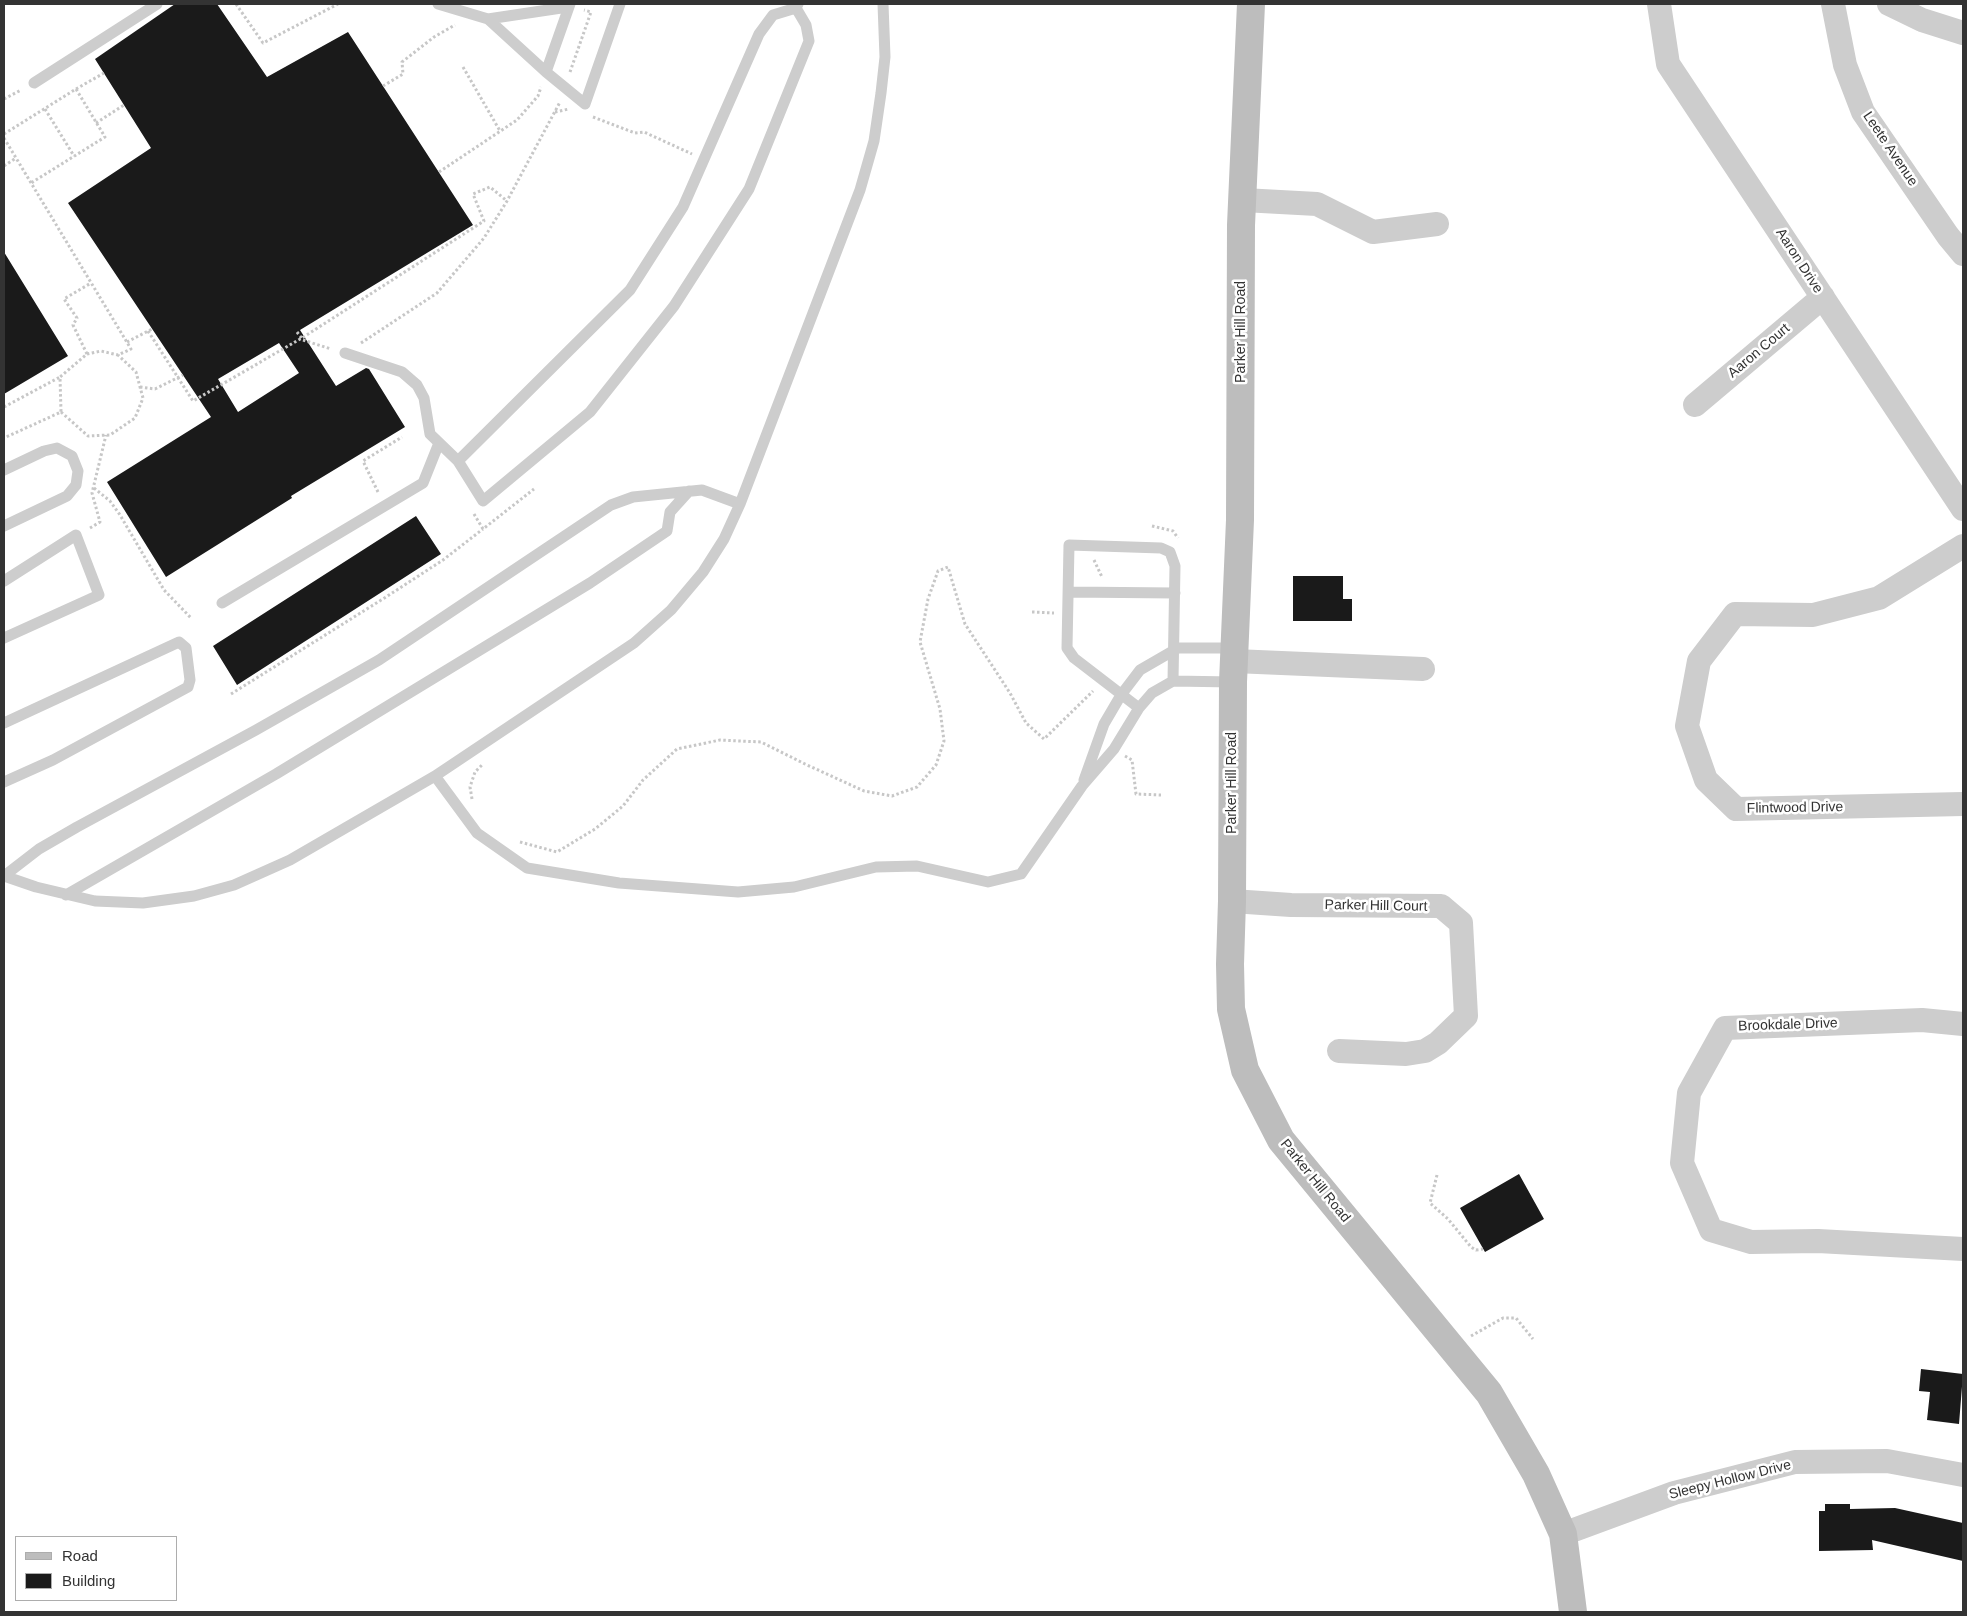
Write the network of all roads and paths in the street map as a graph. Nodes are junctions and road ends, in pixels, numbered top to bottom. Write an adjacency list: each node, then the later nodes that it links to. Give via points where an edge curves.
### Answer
1 (157, 4): 19 (lane)
2 (236, 4): 3 (path, via 263,43)
3 (338, 4)
4 (438, 4): 13 (lane)
5 (620, 4): 22 (lane)
6 (883, 4): 66 (lane, via 885,57 874,142 860,190)
7 (1251, 4): 37 (street, Parker Hill Road)
8 (1659, 4): 42 (street, Aaron Drive, via 1668,64)
9 (1833, 4): 40 (street, Leete Avenue, via 1845,65 1863,112)
10 (1889, 4): 15 (street, via 1922,20)
11 (569, 6): 14 (lane); 17 (lane); 22 (path, via 591,12 569,75 580,88)
12 (797, 6): 33 (lane, via 773,15 759,34); 62 (lane, via 809,41 750,188 674,306 590,412 482,501)
13 (473, 15): 14 (lane); 20 (path, via 434,37 402,62 404,74)
14 (488, 19): 17 (lane)
15 (1963, 33)
16 (463, 67): 29 (path)
17 (546, 72): 22 (lane); 29 (path, via 538,96 517,120)
18 (104, 73): 21 (path)
19 (34, 83)
20 (383, 86)
21 (76, 89): 25 (path); 28 (path)
22 (581, 100): 26 (path, via 560,101)
23 (124, 105): 28 (path)
24 (574, 108): 26 (path)
25 (45, 109): 30 (path); 31 (path)
26 (554, 112): 38 (path)
27 (591, 116): 33 (path, via 635,133 644,132)
28 (96, 123): 31 (path, via 105,137)
29 (500, 131): 35 (path)
30 (4, 136): 32 (path)
31 (74, 156): 36 (path)
32 (16, 158): 34 (path); 36 (path)
33 (703, 159): 62 (lane, via 683,207 630,290)
34 (4, 166)
35 (439, 172)
36 (31, 183): 41 (path)
37 (1243, 200): 39 (street, via 1317,204 1373,232); 80 (street, Parker Hill Road, via 1240,520)
38 (507, 201): 46 (path, via 490,187 473,194 484,221); 48 (path, via 484,238 437,293)
39 (1437, 224)
40 (1963, 254)
41 (91, 283): 47 (path); 49 (path, via 64,299 77,318 73,325)
42 (1823, 296): 55 (street, Aaron Court); 68 (street, Aaron Drive)
43 (152, 329): 44 (path)
44 (148, 331): 47 (path); 53 (path)
45 (297, 332): 46 (path)
46 (302, 338): 48 (path); 53 (path, via 193,401)
47 (128, 342): 50 (path, via 131,349)
48 (345, 353): 61 (lane, via 402,372 417,385 424,398 430,434)
49 (87, 354): 50 (path, via 101,351); 52 (path)
50 (118, 355): 54 (path, via 136,372)
51 (183, 375): 53 (path)
52 (60, 377): 56 (path); 57 (path)
53 (177, 378): 54 (path, via 155,389)
54 (140, 387): 58 (path, via 142,398 135,418)
55 (1694, 405)
56 (4, 408)
57 (60, 412): 58 (path, via 88,436); 60 (path)
58 (106, 435): 64 (path)
59 (402, 437): 67 (path, via 362,461)
60 (4, 438)
61 (439, 443): 62 (lane); 67 (lane, via 423,483)
62 (458, 461)
63 (4, 470): 69 (lane, via 57,448 72,456 78,472 76,485 67,496)
64 (94, 488): 71 (path, via 92,493 100,522); 77 (path, via 120,515 164,590)
65 (689, 491): 66 (lane, via 702,490); 97 (lane, via 633,496 611,504 379,660 39,849); 98 (lane, via 670,512 667,531 590,583 276,774)
66 (740, 504): 90 (lane, via 724,539 703,572 671,610 634,643)
67 (384, 506): 76 (lane)
68 (1963, 509)
69 (4, 526)
70 (483, 529): 84 (path, via 443,560)
71 (76, 535): 73 (lane); 78 (lane, via 99,595)
72 (1963, 546): 94 (street, Flintwood Drive, via 1879,598 1813,616 1735,614 1699,661 1687,726 1706,780 1736,809)
73 (4, 581)
74 (1069, 592): 75 (lane); 75 (lane, via 1070,545 1161,548 1170,552 1175,566); 82 (lane, via 1067,648)
75 (1175, 593): 79 (lane)
76 (222, 603)
77 (191, 618)
78 (4, 638)
79 (1173, 650): 80 (lane, via 1178,648); 83 (lane); 85 (lane, via 1140,670)
80 (1234, 663): 81 (street); 83 (lane); 99 (street, Parker Hill Road)
81 (1423, 669)
82 (1101, 680): 85 (lane); 96 (path, via 1091,694 1044,739 1026,724 965,624 948,567 938,571 928,599 920,642 940,709 944,741 936,765 917,787 892,796 864,791 761,742 720,740 677,748 643,780 623,806 595,829 557,852)
83 (1173, 681): 86 (lane, via 1152,693)
84 (231, 694)
85 (1121, 695): 86 (lane); 92 (lane, via 1104,724)
86 (1139, 708): 88 (lane)
87 (4, 723): 91 (lane, via 179,642 186,648 188,687 53,760)
88 (1114, 749): 92 (lane); 93 (path, via 1132,760 1136,794)
89 (487, 761): 95 (path, via 475,772 470,787)
90 (435, 776): 92 (lane, via 477,833 527,868 619,883 738,892 794,887 876,867 917,866 988,882 1021,874); 98 (lane, via 290,860 234,885 194,896 143,903 95,901)
91 (4, 782)
92 (1082, 786)
93 (1161, 795)
94 (1963, 804)
95 (475, 806)
96 (515, 839)
97 (4, 876): 98 (lane)
98 (66, 895)
99 (1232, 901): 101 (street, Parker Hill Court, via 1291,905 1441,906 1461,923 1466,1016 1425,1051 1406,1054); 108 (street, Parker Hill Road, via 1231,1009 1245,1070 1281,1140 1489,1393 1536,1474)
100 (1963, 1024): 104 (street, Brookdale Drive, via 1922,1020 1726,1028 1689,1093 1682,1164 1711,1230 1752,1242 1818,1241)
101 (1339, 1051)
102 (1436, 1175): 103 (path, via 1430,1203 1448,1219 1470,1247)
103 (1483, 1249)
104 (1963, 1249)
105 (1464, 1340): 106 (path, via 1503,1318 1516,1318)
106 (1533, 1340)
107 (1963, 1475): 108 (street, Sleepy Hollow Drive, via 1887,1461 1795,1462 1674,1493)
108 (1562, 1534): 109 (street, Parker Hill Road)
109 (1573, 1612)

